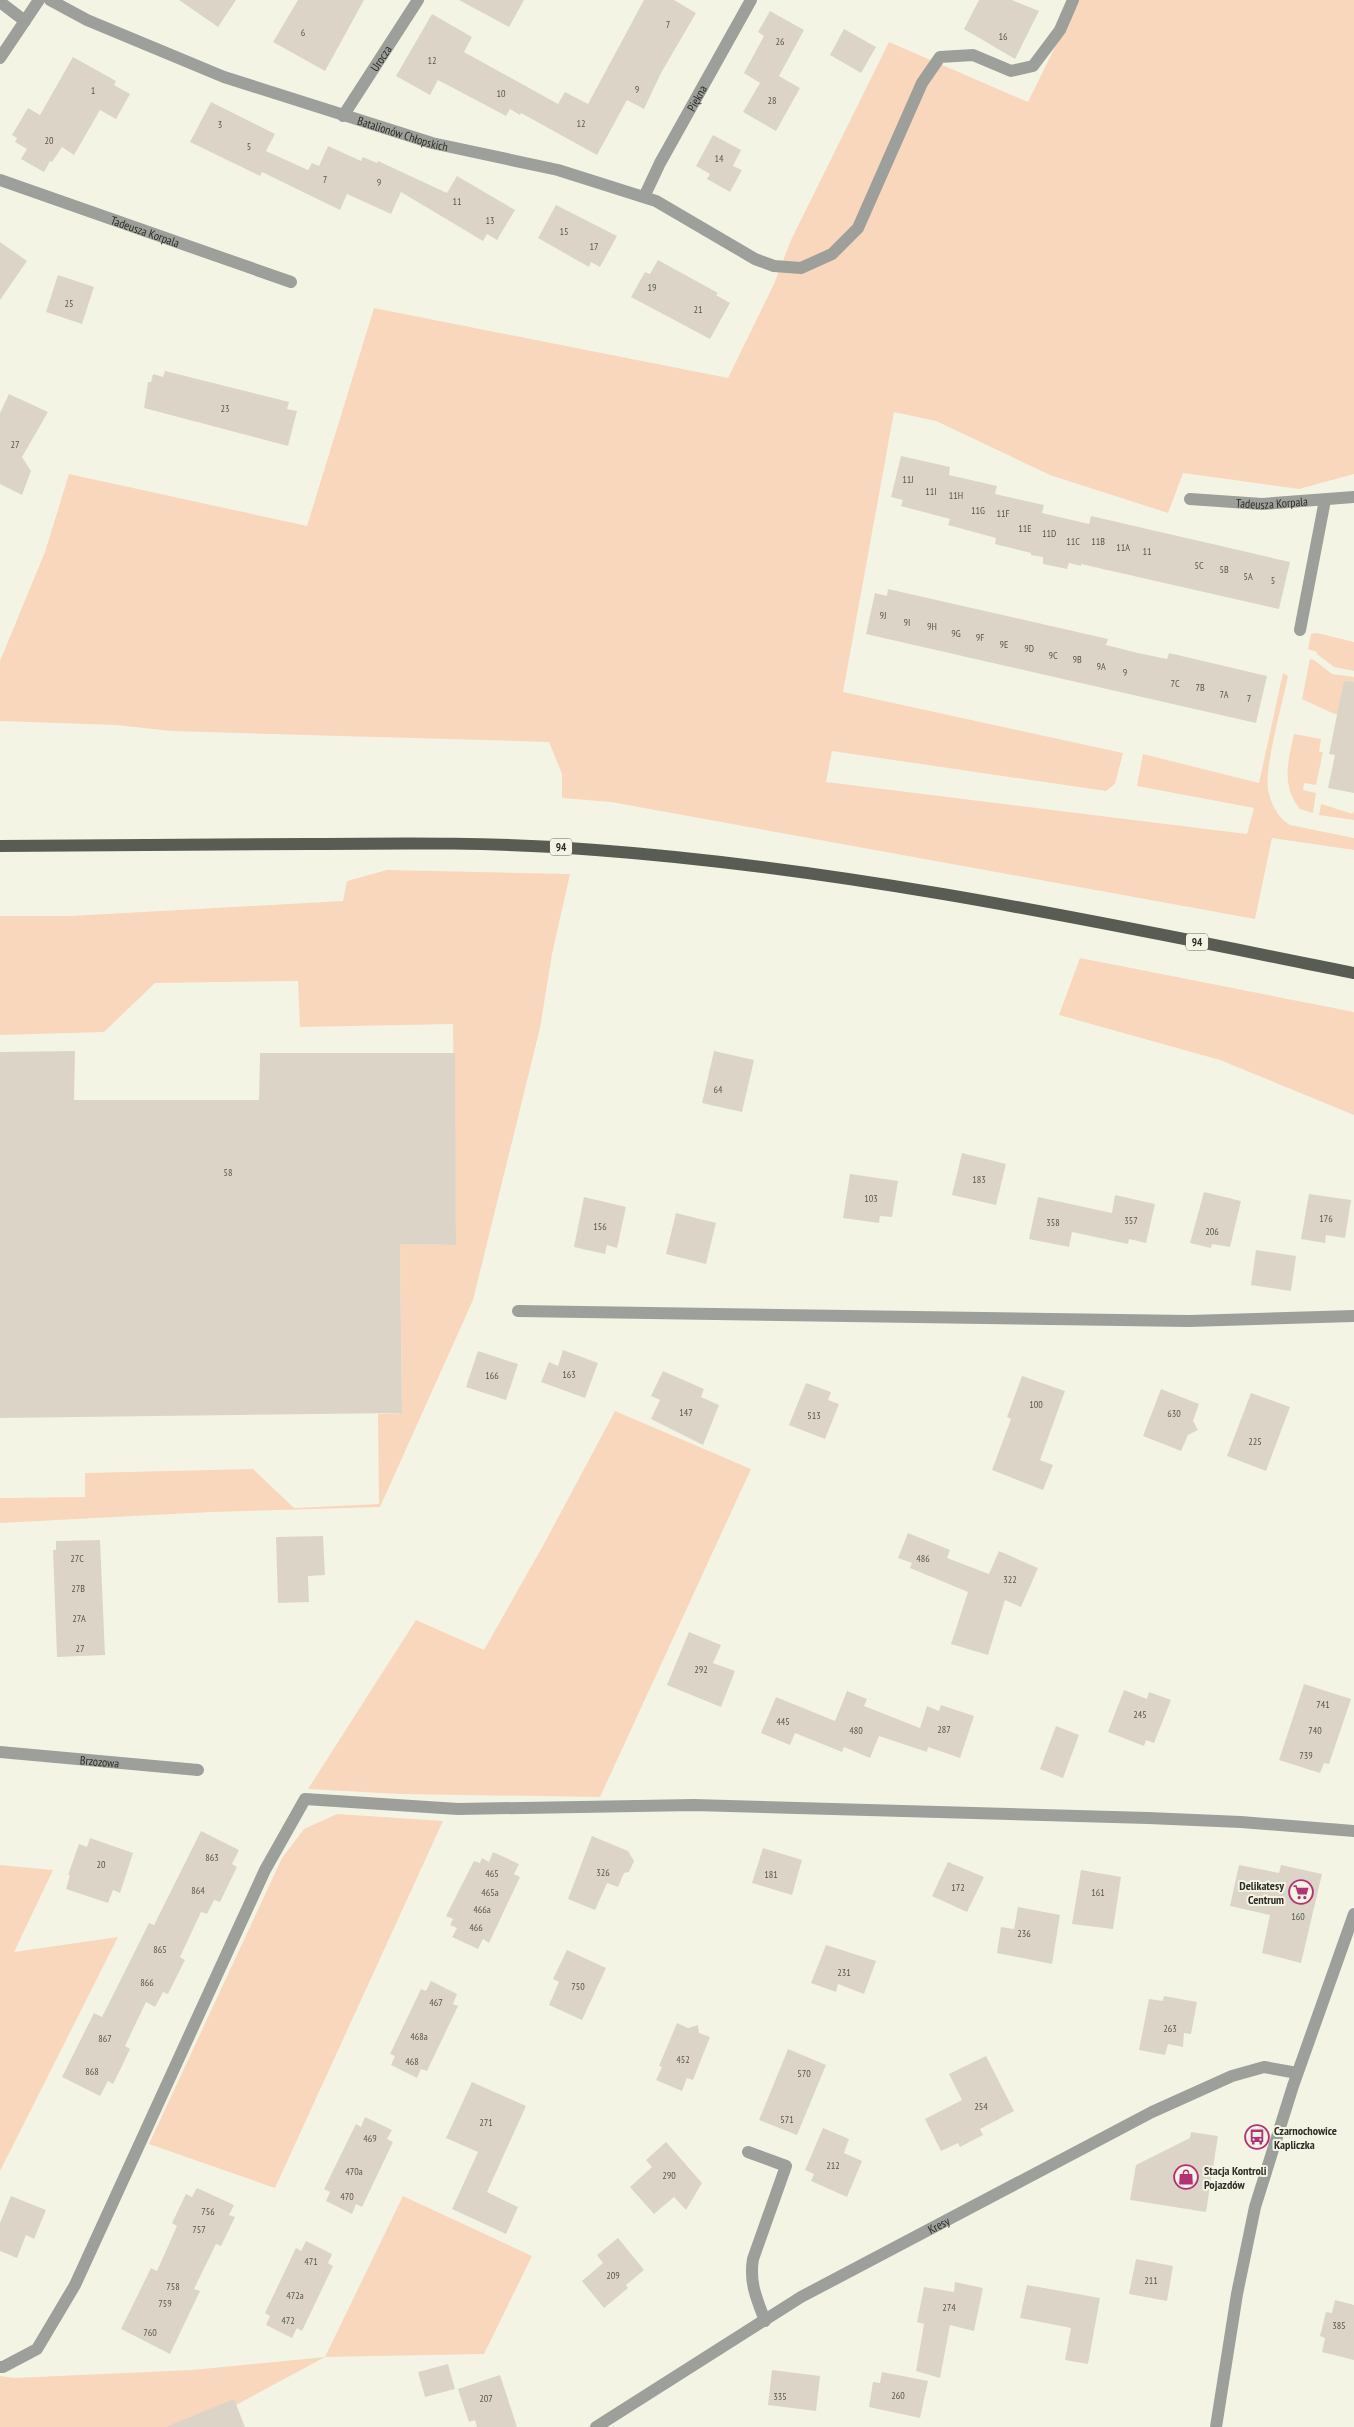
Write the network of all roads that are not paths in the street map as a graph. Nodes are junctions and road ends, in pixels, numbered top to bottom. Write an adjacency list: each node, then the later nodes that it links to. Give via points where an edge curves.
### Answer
1 (39, 0): 7 (street)
2 (50, 0): 9 (street, Batalionów Chłopskich, via 87,20 224,77)
3 (418, 0): 9 (street, Urocza)
4 (751, 0): 11 (street, Piękna)
5 (1073, 0): 11 (street, Batalionów Chłopskich, via 1060,30 1033,66 1011,71 973,54 940,57 919,90 858,228 832,254 801,268 774,266 755,259 656,200)
6 (0, 2): 7 (street)
7 (25, 21): 8 (street)
8 (0, 58)
9 (343, 116): 11 (street, Batalionów Chłopskich, via 432,143 558,170)
10 (0, 180): 12 (street, Tadeusza Korpala)
11 (644, 197)
12 (291, 282)
13 (1354, 497): 15 (street, Tadeusza Korpala)
14 (1190, 499): 15 (street, Tadeusza Korpala, via 1262,504)
15 (1325, 500): 16 (street)
16 (1300, 630)
17 (0, 846): 18 (main road, 94, via 392,843 527,845 637,853 726,862 1039,910)
18 (1354, 973)
19 (518, 1312): 20 (street, via 1189,1322)
20 (1354, 1316)
21 (0, 1752): 22 (street, Brzozowa)
22 (198, 1770)
23 (1354, 1831): 28 (street, via 1148,1818 694,1805 458,1809 305,1799 265,1870 75,2285 37,2349)
24 (1354, 1914): 25 (street)
25 (1297, 2074): 27 (street, Kresy, via 1264,2067 1194,2092 801,2297); 30 (street, via 1255,2207)
26 (748, 2152): 27 (street, via 786,2166 751,2272 751,2286)
27 (765, 2321): 29 (street, Kresy)
28 (0, 2367)
29 (596, 2427)
30 (1216, 2427)

